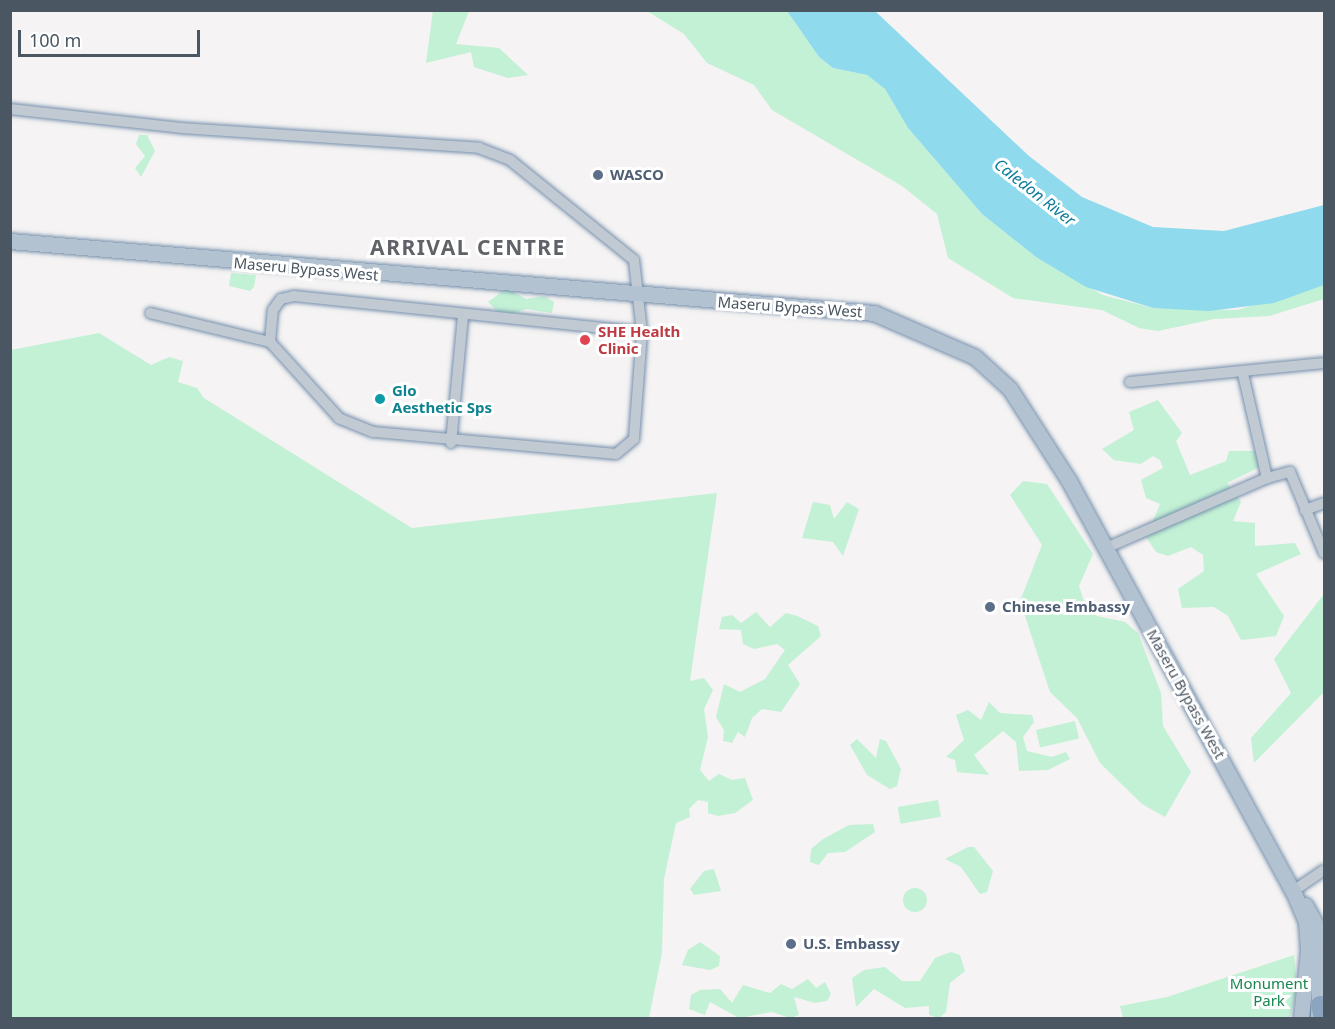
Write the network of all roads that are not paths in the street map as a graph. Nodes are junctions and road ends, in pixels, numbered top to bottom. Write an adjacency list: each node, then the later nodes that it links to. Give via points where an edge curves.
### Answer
1 (10, 109): 3 (street, via 181,128 479,148 510,160 634,260)
2 (10, 241): 3 (main road, Maseru Bypass West)
3 (640, 297): 6 (street); 15 (main road, Maseru Bypass West, via 874,313 975,357 1010,389)
4 (150, 313): 7 (street)
5 (463, 315): 6 (street); 7 (street, via 294,296 281,299 273,310); 11 (street)
6 (642, 332): 11 (street, via 634,439 626,451)
7 (270, 342): 11 (street, via 339,417 373,432)
8 (1324, 363): 9 (street)
9 (1243, 374): 10 (street); 12 (street)
10 (1130, 382)
11 (451, 442)
12 (1267, 478): 14 (street, via 1290,472); 15 (street)
13 (1324, 503): 14 (street)
14 (1305, 510): 16 (street)
15 (1106, 548): 18 (main road, Maseru Bypass West)
16 (1324, 553)
17 (1324, 870): 18 (street)
18 (1293, 891): 19 (main road, Maseru Bypass West, via 1315,918); 21 (main road, Maseru Bypass West, via 1306,921 1308,951)
19 (1324, 961): 20 (main road, Maseru Bypass West)
20 (1320, 1014)
21 (1301, 1018)

